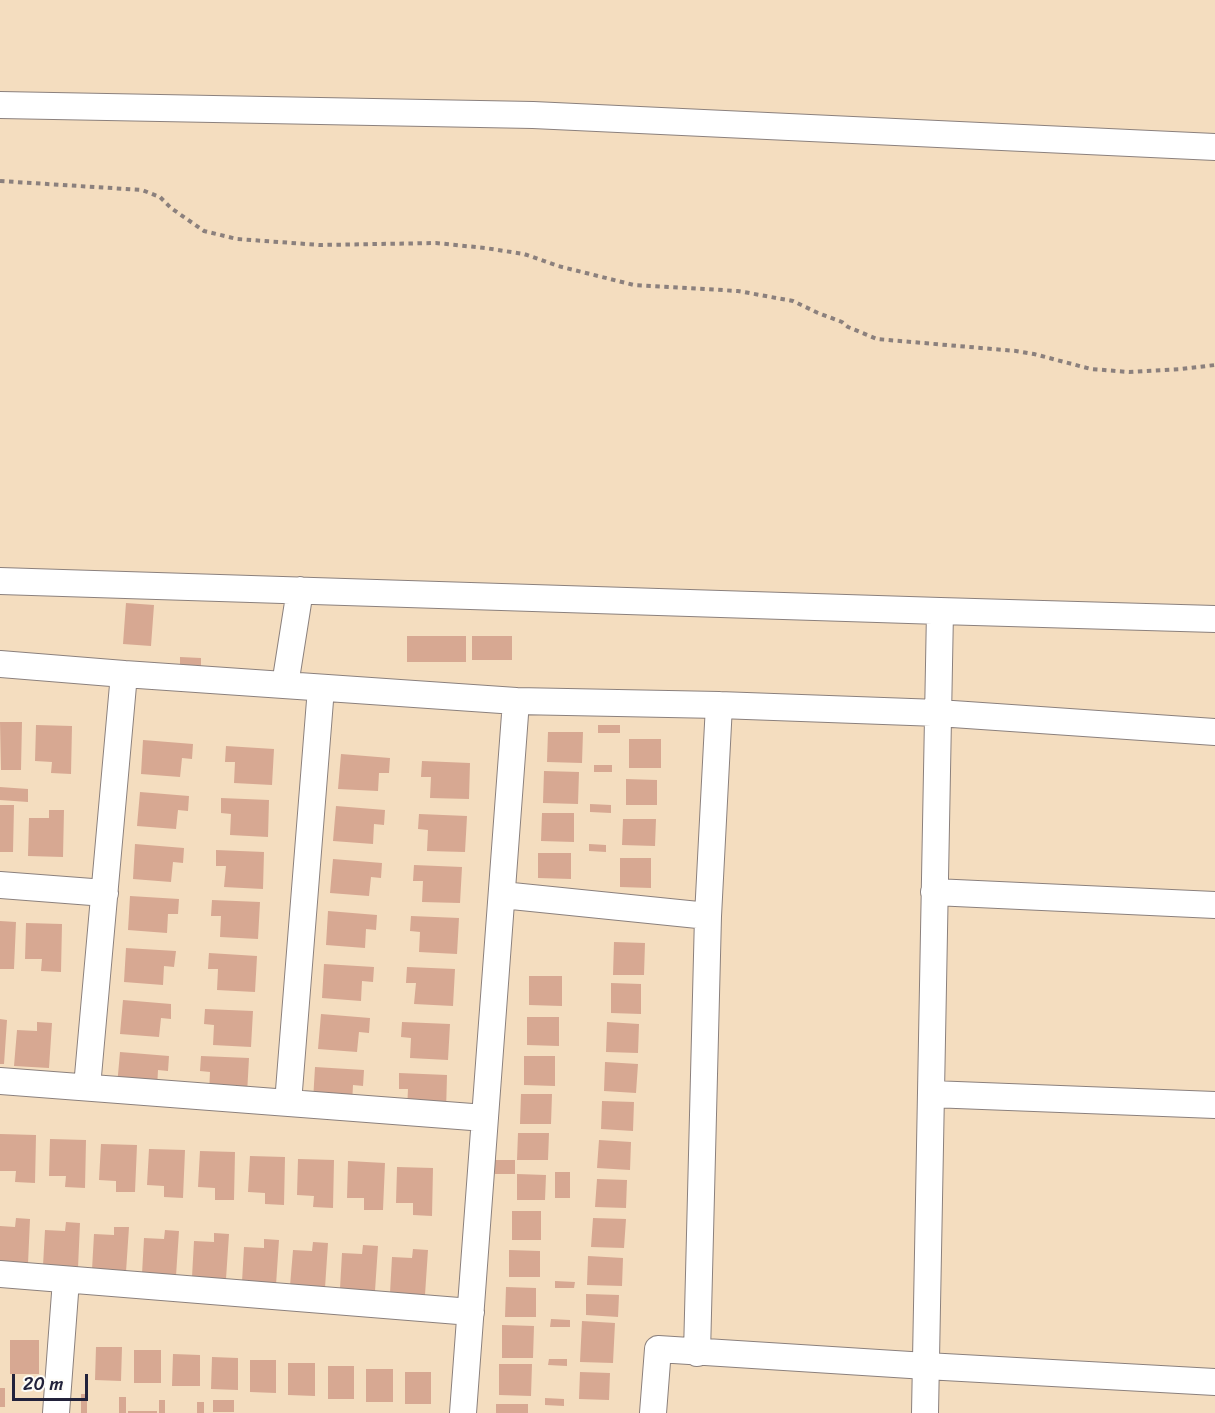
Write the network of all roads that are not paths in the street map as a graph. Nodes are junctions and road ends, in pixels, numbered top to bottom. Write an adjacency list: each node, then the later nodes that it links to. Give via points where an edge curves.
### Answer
1 (0, 105): 2 (street, via 533,115)
2 (1215, 147)
3 (0, 580): 4 (street)
4 (300, 590): 5 (street); 9 (street)
5 (940, 611): 6 (street); 13 (street)
6 (1215, 619)
7 (0, 664): 8 (street)
8 (124, 674): 9 (street); 17 (street)
9 (285, 686): 10 (street)
10 (321, 688): 11 (street); 24 (street)
11 (516, 701): 12 (street); 18 (street)
12 (719, 705): 13 (street); 20 (street)
13 (938, 713): 14 (street); 16 (street)
14 (1215, 732)
15 (0, 885): 17 (street)
16 (934, 892): 19 (street); 23 (street)
17 (105, 893): 22 (street)
18 (502, 895): 20 (street); 26 (street)
19 (1215, 905)
20 (708, 916): 30 (street)
21 (0, 1081): 22 (street)
22 (87, 1087): 24 (street)
23 (931, 1094): 25 (street); 31 (street)
24 (288, 1103): 26 (street)
25 (1215, 1106)
26 (485, 1118): 29 (street)
27 (0, 1274): 28 (street)
28 (66, 1280): 29 (street); 33 (street)
29 (471, 1312): 34 (street)
30 (697, 1353): 31 (street); 35 (street, via 658,1349)
31 (926, 1366): 32 (street); 36 (street)
32 (1215, 1382)
33 (56, 1413)
34 (463, 1413)
35 (653, 1413)
36 (925, 1413)

